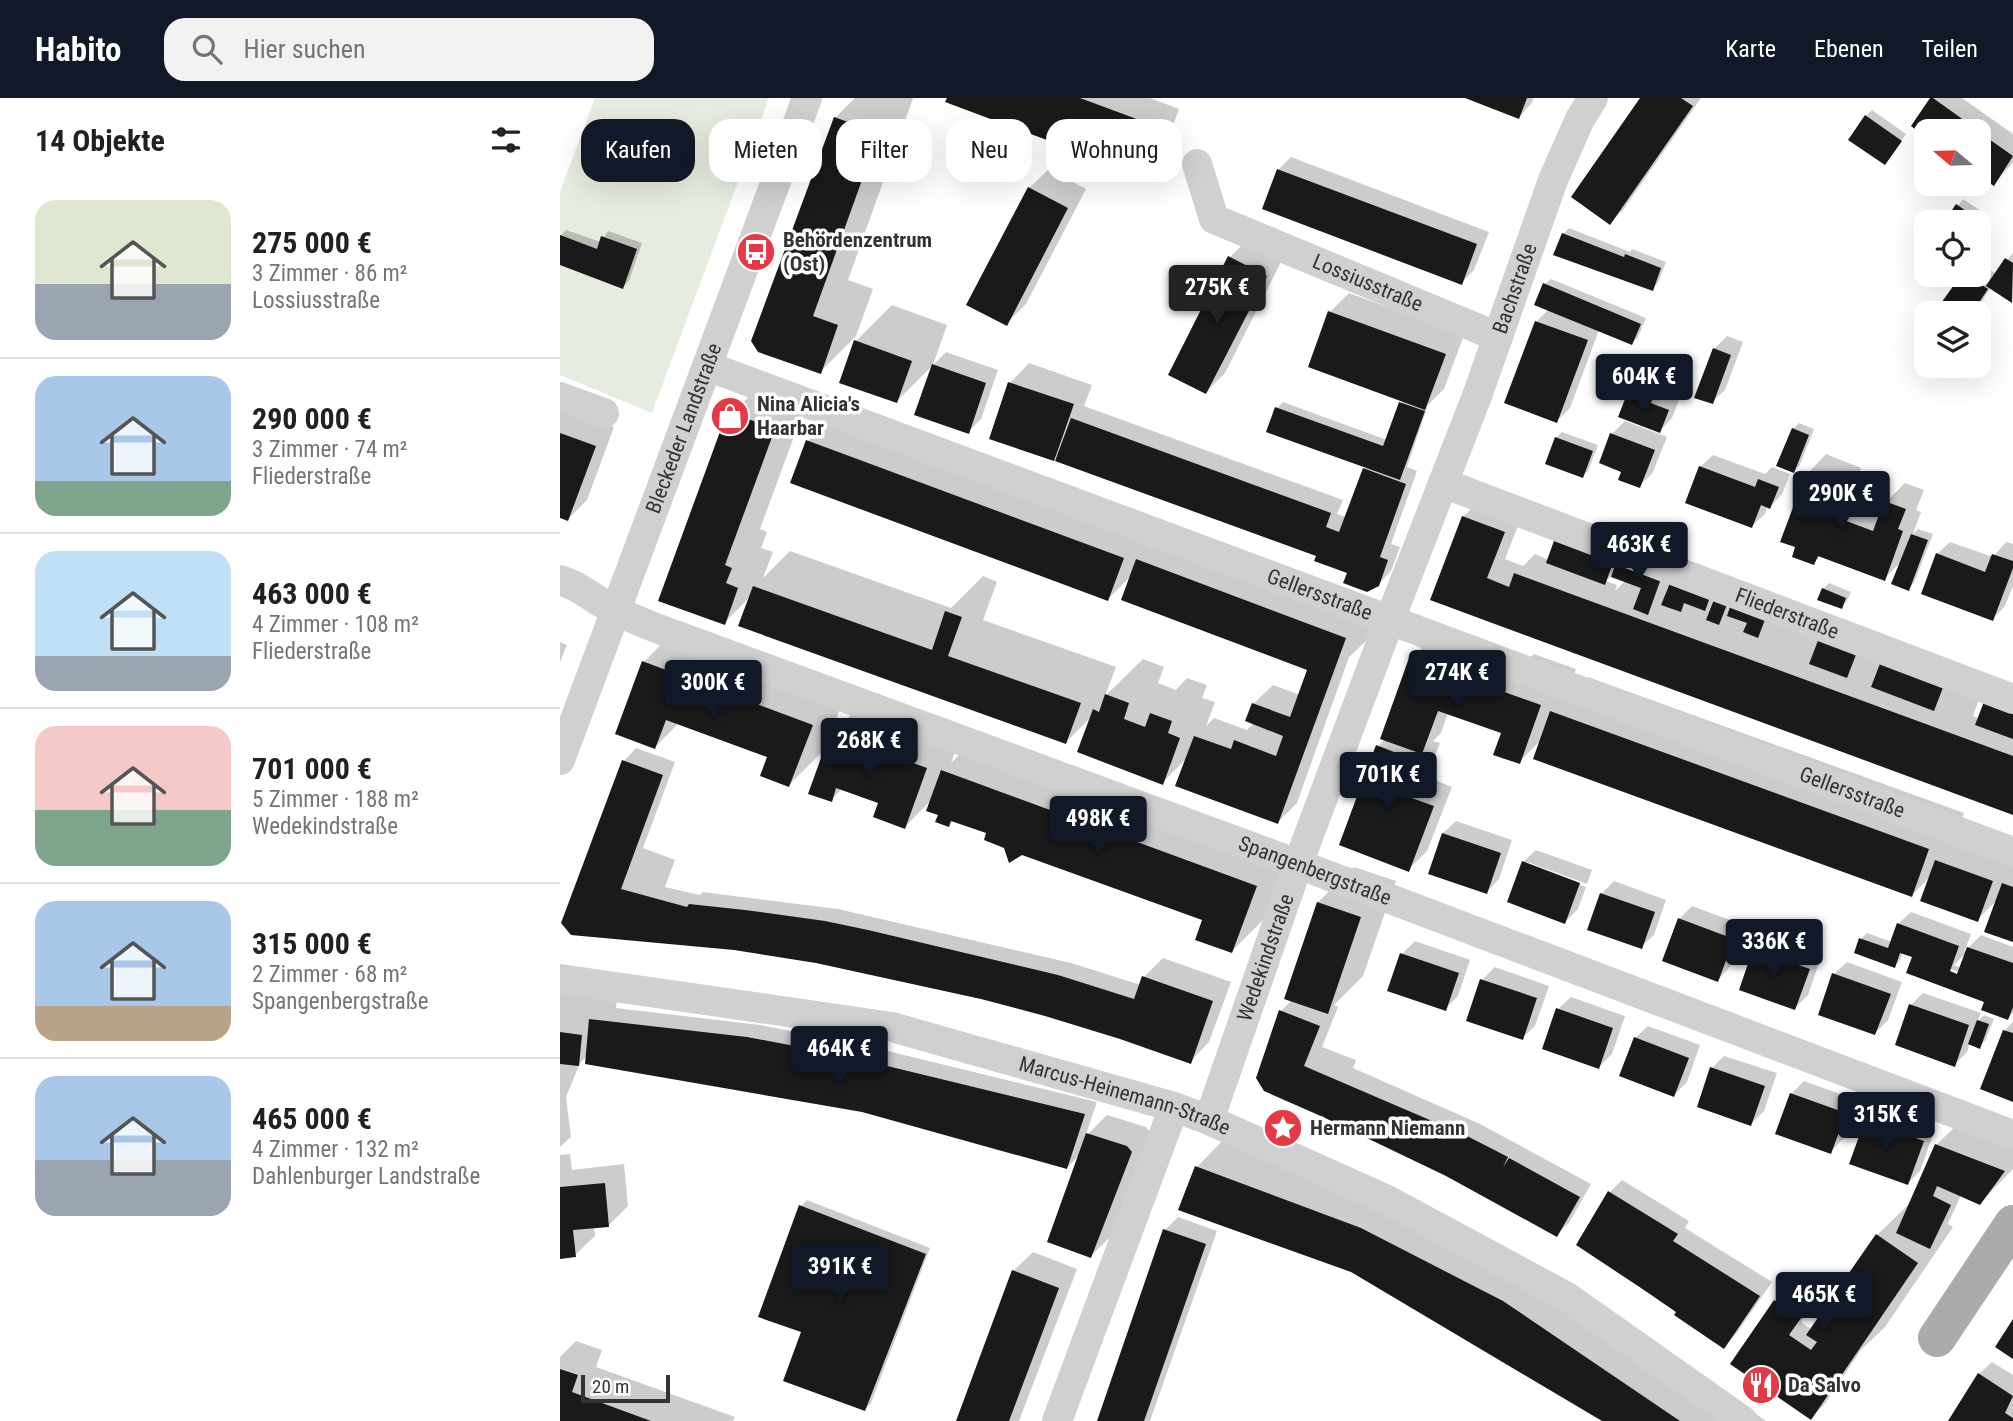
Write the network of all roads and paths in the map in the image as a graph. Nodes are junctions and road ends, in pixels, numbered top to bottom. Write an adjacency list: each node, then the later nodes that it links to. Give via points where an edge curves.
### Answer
1 (807, 98): 5 (street, Bleckeder Landstraße)
2 (1593, 98): 4 (street, Bachstraße, via 1553,180)
3 (1196, 163): 4 (street, Lossiusstraße, via 1214,219)
4 (1498, 337): 8 (street, Bachstraße)
5 (707, 366): 10 (street, Bleckeder Landstraße); 11 (street, Gellersstraße)
6 (560, 397): 7 (street)
7 (604, 413)
8 (1443, 483): 11 (street, Wedekindstraße); 12 (street, Fliederstraße)
9 (560, 580): 10 (street, Spangenbergstraße)
10 (615, 611): 13 (street, Bleckeder Landstraße); 15 (street, Spangenbergstraße)
11 (1389, 622): 14 (street, Gellersstraße); 15 (street, Wedekindstraße)
12 (2013, 699)
13 (560, 760)
14 (2013, 852)
15 (1298, 864): 18 (street, Wedekindstraße); 19 (street, Spangenbergstraße)
16 (560, 979): 17 (street, Marcus-Heinemann-Straße, via 892,1027)
17 (1174, 1107): 18 (street, Marcus-Heinemann-Straße); 22 (street)
18 (1209, 1120): 23 (street, Marcus-Heinemann-Straße, via 1387,1200 1567,1297)
19 (2013, 1135)
20 (2013, 1224): 21 (main road)
21 (1937, 1338)
22 (1057, 1421)
23 (1743, 1421)

